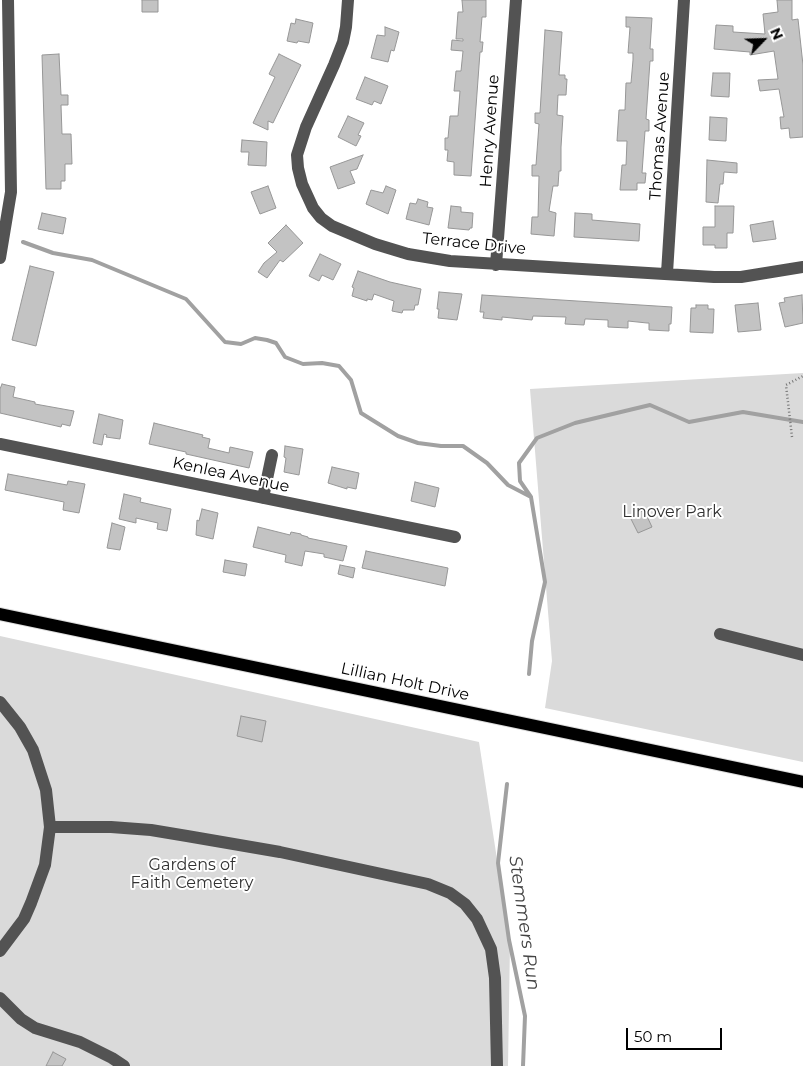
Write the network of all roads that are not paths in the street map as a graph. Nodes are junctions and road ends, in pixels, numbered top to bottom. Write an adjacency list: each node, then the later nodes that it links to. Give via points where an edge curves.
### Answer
1 (8, 0): 5 (street, via 12,182)
2 (348, 0): 6 (street, Terrace Drive, via 343,42 306,127 297,156 302,184 313,208 332,226 375,244 408,254)
3 (516, 0): 6 (street, Henry Avenue)
4 (684, 0): 8 (street, Thomas Avenue)
5 (1, 251)
6 (496, 265): 8 (street, Terrace Drive)
7 (803, 267): 8 (street, Terrace Drive, via 741,277)
8 (667, 273)
9 (0, 444): 11 (street, Kenlea Avenue)
10 (272, 455): 11 (street)
11 (263, 498): 12 (street, Kenlea Avenue)
12 (455, 537)
13 (0, 614): 17 (main road, Lillian Holt Drive)
14 (720, 634): 15 (street)
15 (803, 655)
16 (0, 702): 18 (street, via 33,750 46,790)
17 (803, 782)
18 (50, 827): 19 (street, via 40,879 24,918); 22 (street, via 151,830 280,852 428,884 450,893 478,919 491,949 495,978)
19 (1, 946)
20 (0, 998): 21 (street, via 35,1028 80,1042)
21 (124, 1066)
22 (497, 1066)

